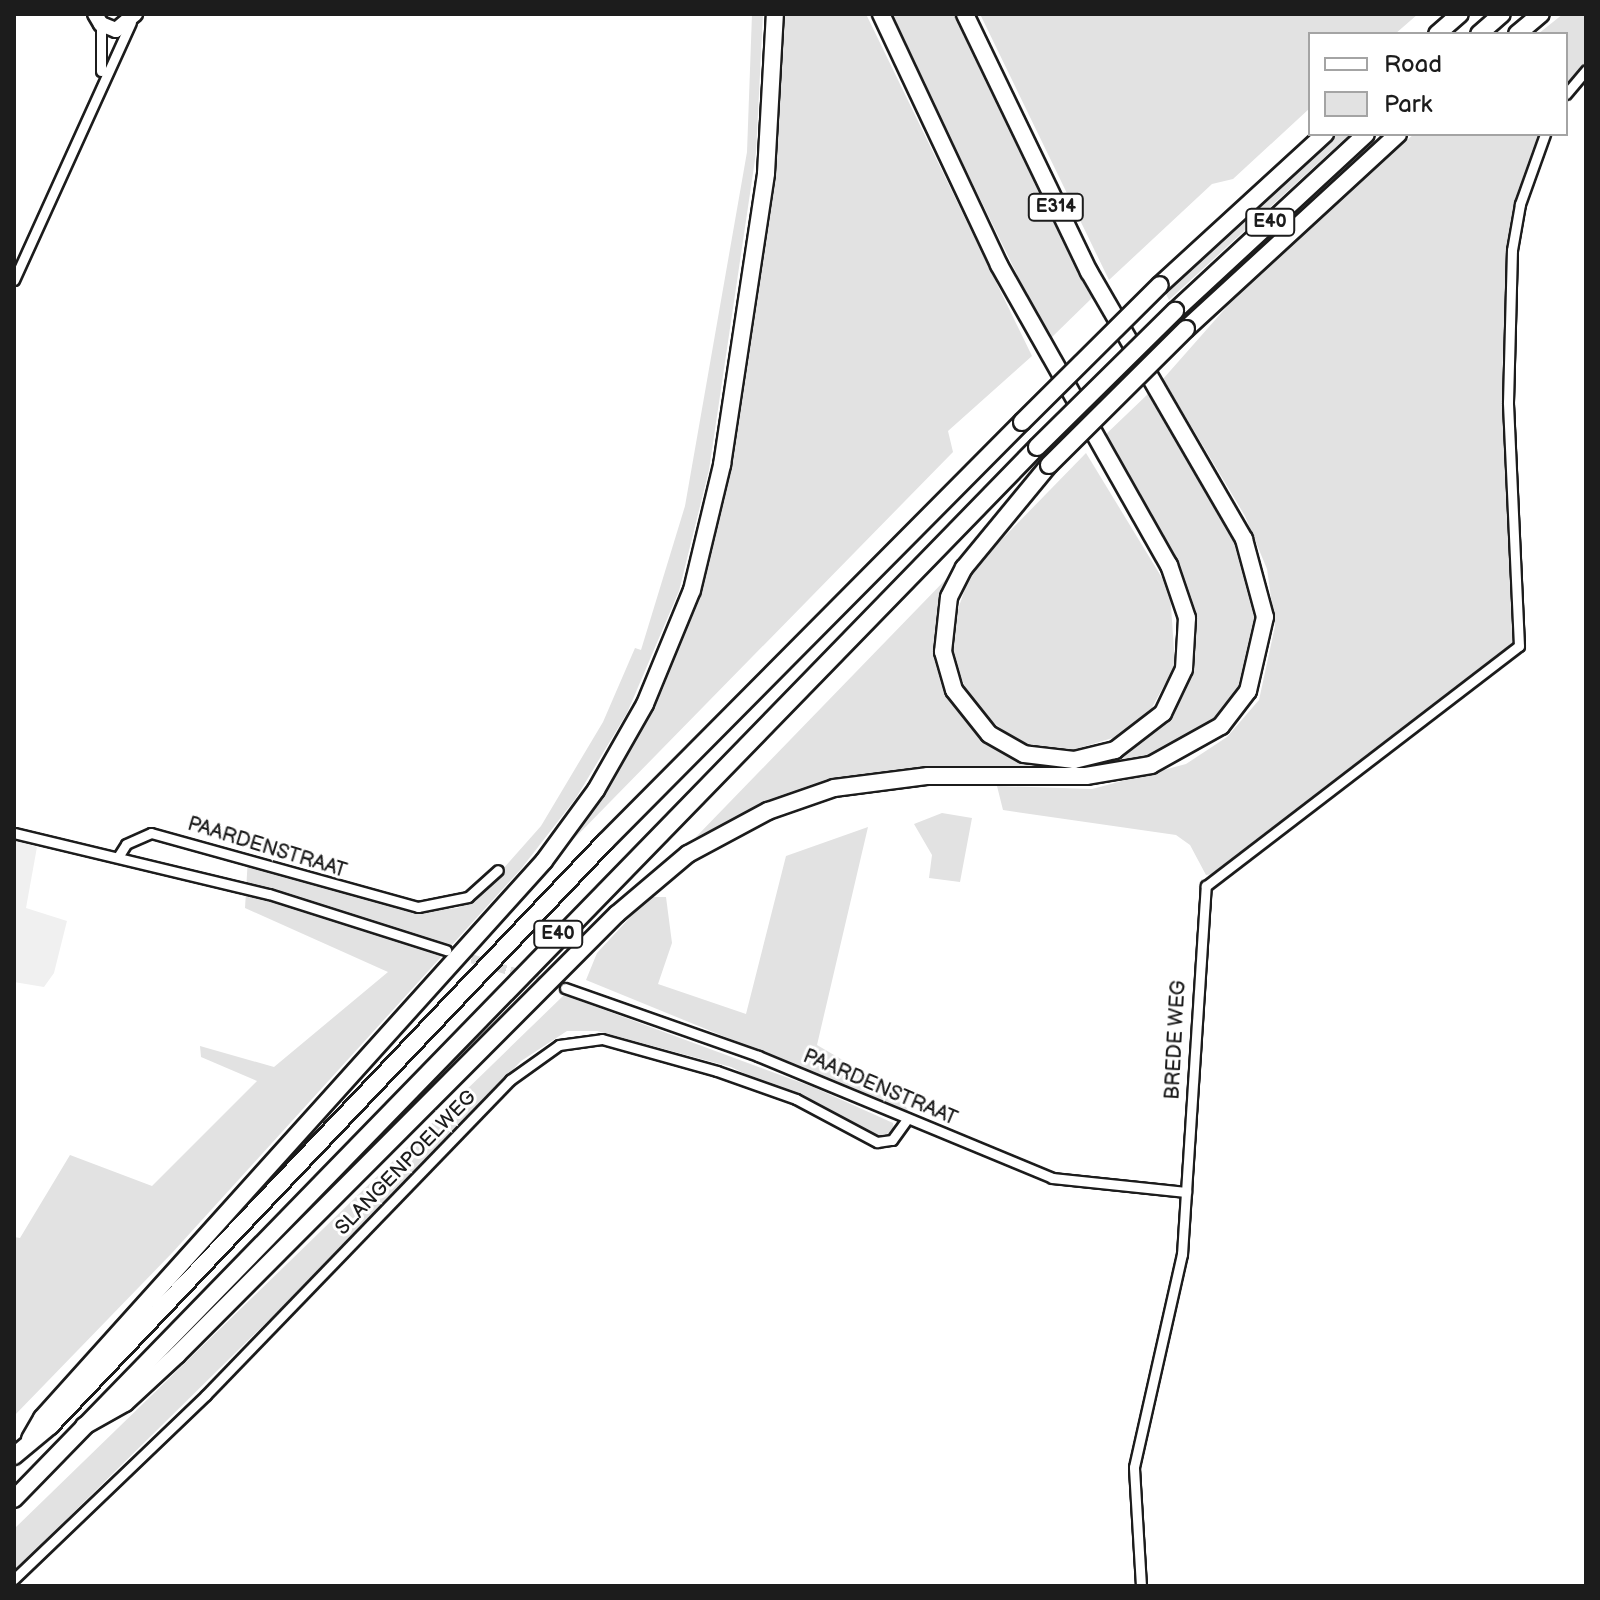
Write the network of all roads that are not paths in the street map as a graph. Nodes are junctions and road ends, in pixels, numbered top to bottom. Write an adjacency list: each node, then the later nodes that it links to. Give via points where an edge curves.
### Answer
1 (775, 14): 32 (highway, via 766,173 722,465 692,590 645,704 596,790 544,861 42,1418)
2 (881, 14): 23 (highway, bridge, via 999,265)
3 (965, 14): 31 (highway, E314, via 1050,194 1157,395 1234,520 1262,593 1258,668 1221,726 1176,755 1120,772 928,776 834,788 768,811 688,854 578,952 177,1355 125,1403)
4 (1460, 14): 9 (highway)
5 (1502, 14): 10 (highway)
6 (1541, 14): 11 (highway)
7 (133, 16): 8 (street, via 116,30); 13 (street)
8 (97, 17): 13 (street)
9 (1439, 32)
10 (1481, 32)
11 (1519, 32)
12 (1586, 70): 14 (street)
13 (100, 78): 19 (street)
14 (1568, 92)
15 (1323, 136): 32 (highway, E40, bridge, via 1160,285 1022,422 564,885 50,1426)
16 (1364, 136): 31 (highway, E40, bridge, via 1037,447)
17 (1396, 136): 20 (highway, bridge)
18 (1544, 136): 30 (street, BREDE WEG, via 1520,204 1512,250 1507,381 1519,646 1206,886)
19 (14, 280)
20 (1088, 426)
21 (1088, 426): 22 (highway, bridge, via 964,568 949,597 943,652 954,690 979,724 1007,746 1056,760 1115,750 1141,734 1163,713 1184,669 1187,618 1179,591)
22 (1088, 426)
23 (1088, 426)
24 (14, 833): 25 (street)
25 (118, 857): 26 (street, PAARDENSTRAAT, via 126,844 151,833 418,907 468,897); 27 (street, via 269,894)
26 (498, 870)
27 (446, 950)
28 (565, 988): 29 (street, PAARDENSTRAAT, via 758,1056)
29 (907, 1119): 30 (street, PAARDENSTRAAT, via 1052,1178); 35 (street, SLANGENPOELWEG, via 896,1137 877,1142 796,1099 717,1071 602,1039 559,1045 510,1080 195,1406)
30 (1186, 1192): 36 (street, BREDE WEG, via 1172,1311 1144,1405 1134,1467)
31 (84, 1426): 34 (highway, E40)
32 (30, 1439): 33 (highway, E40)
33 (14, 1456)
34 (14, 1499)
35 (14, 1579)
36 (1141, 1586)

